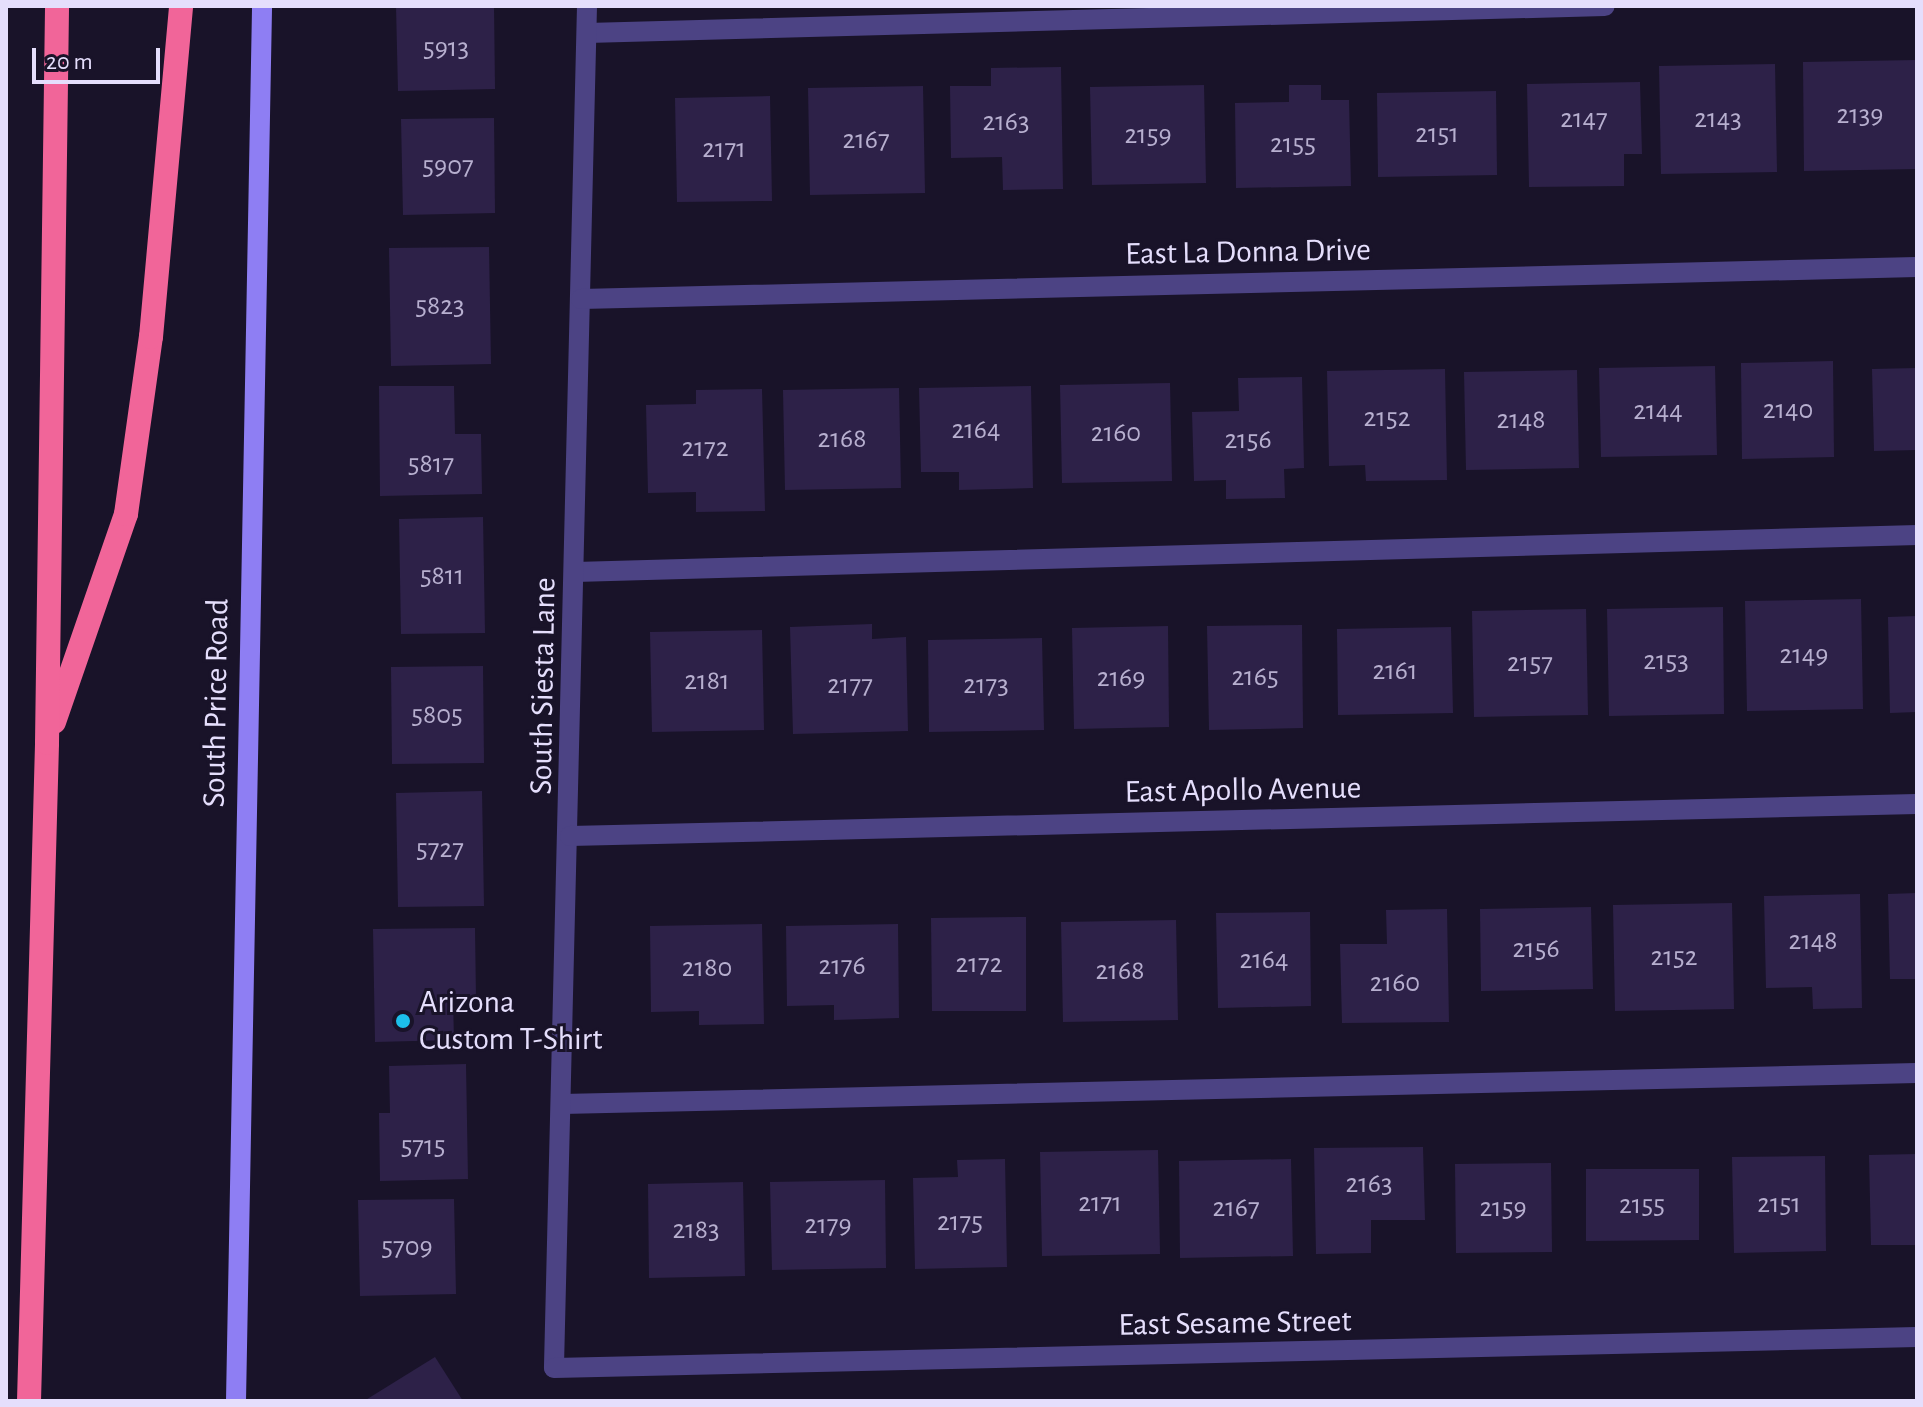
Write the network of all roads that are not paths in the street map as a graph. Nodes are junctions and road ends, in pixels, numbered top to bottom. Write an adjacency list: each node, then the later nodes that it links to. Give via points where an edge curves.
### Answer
1 (57, 6): 11 (highway)
2 (181, 6): 11 (highway, via 151,337 126,514)
3 (262, 6): 19 (main road, South Price Road)
4 (587, 6): 6 (street, South Siesta Lane)
5 (1605, 6): 6 (street)
6 (587, 33): 8 (street, South Siesta Lane)
7 (1917, 267): 8 (street, East La Donna Drive)
8 (581, 299): 10 (street, South Siesta Lane)
9 (1917, 535): 10 (street)
10 (575, 572): 13 (street, South Siesta Lane)
11 (47, 743): 18 (highway)
12 (1917, 804): 13 (street, East Apollo Avenue)
13 (570, 836): 15 (street, South Siesta Lane)
14 (1917, 1073): 15 (street)
15 (562, 1104): 17 (street, South Siesta Lane)
16 (1917, 1337): 17 (street, East Sesame Street)
17 (554, 1368)
18 (29, 1401)
19 (236, 1401)

